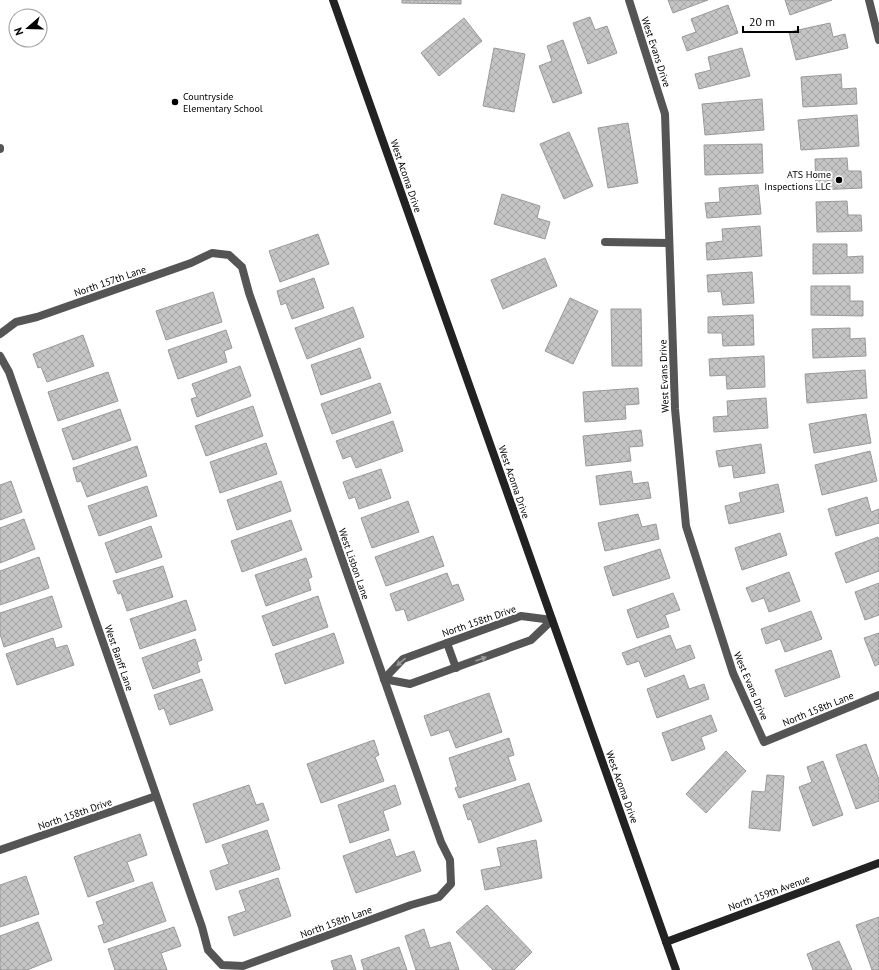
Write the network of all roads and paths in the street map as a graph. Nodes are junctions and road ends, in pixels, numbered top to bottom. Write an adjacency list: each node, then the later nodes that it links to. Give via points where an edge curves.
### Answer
1 (333, 0): 10 (street, West Acoma Drive)
2 (629, 0): 6 (street, West Evans Drive, via 665,114)
3 (869, 0): 4 (street)
4 (879, 40)
5 (605, 242): 6 (street)
6 (669, 243): 15 (street, West Evans Drive, via 675,409 686,526 733,673)
7 (229, 255): 8 (street, North 157th Lane, via 212,254 37,317 16,322); 13 (street, West Lisbon Lane, via 242,267)
8 (0, 334)
9 (0, 356): 16 (street, West Banff Lane, via 9,372)
10 (552, 620): 11 (street, North 158th Drive, via 521,616); 12 (street, one-way to 10, via 531,640); 20 (street, West Acoma Drive)
11 (447, 643): 12 (street); 13 (street, North 158th Drive, one-way to 13, via 403,659)
12 (456, 668): 13 (street, via 410,684)
13 (384, 679): 19 (street, West Lisbon Lane, via 441,842 450,860)
14 (879, 695): 15 (street, North 158th Lane)
15 (764, 742)
16 (156, 796): 17 (street, North 158th Drive); 21 (street, West Banff Lane, via 208,950)
17 (0, 850)
18 (879, 863): 20 (street, North 159th Avenue)
19 (451, 884): 21 (street, North 158th Lane, via 439,897 243,966)
20 (666, 942): 22 (street, West Acoma Drive)
21 (222, 964)
22 (676, 970)

